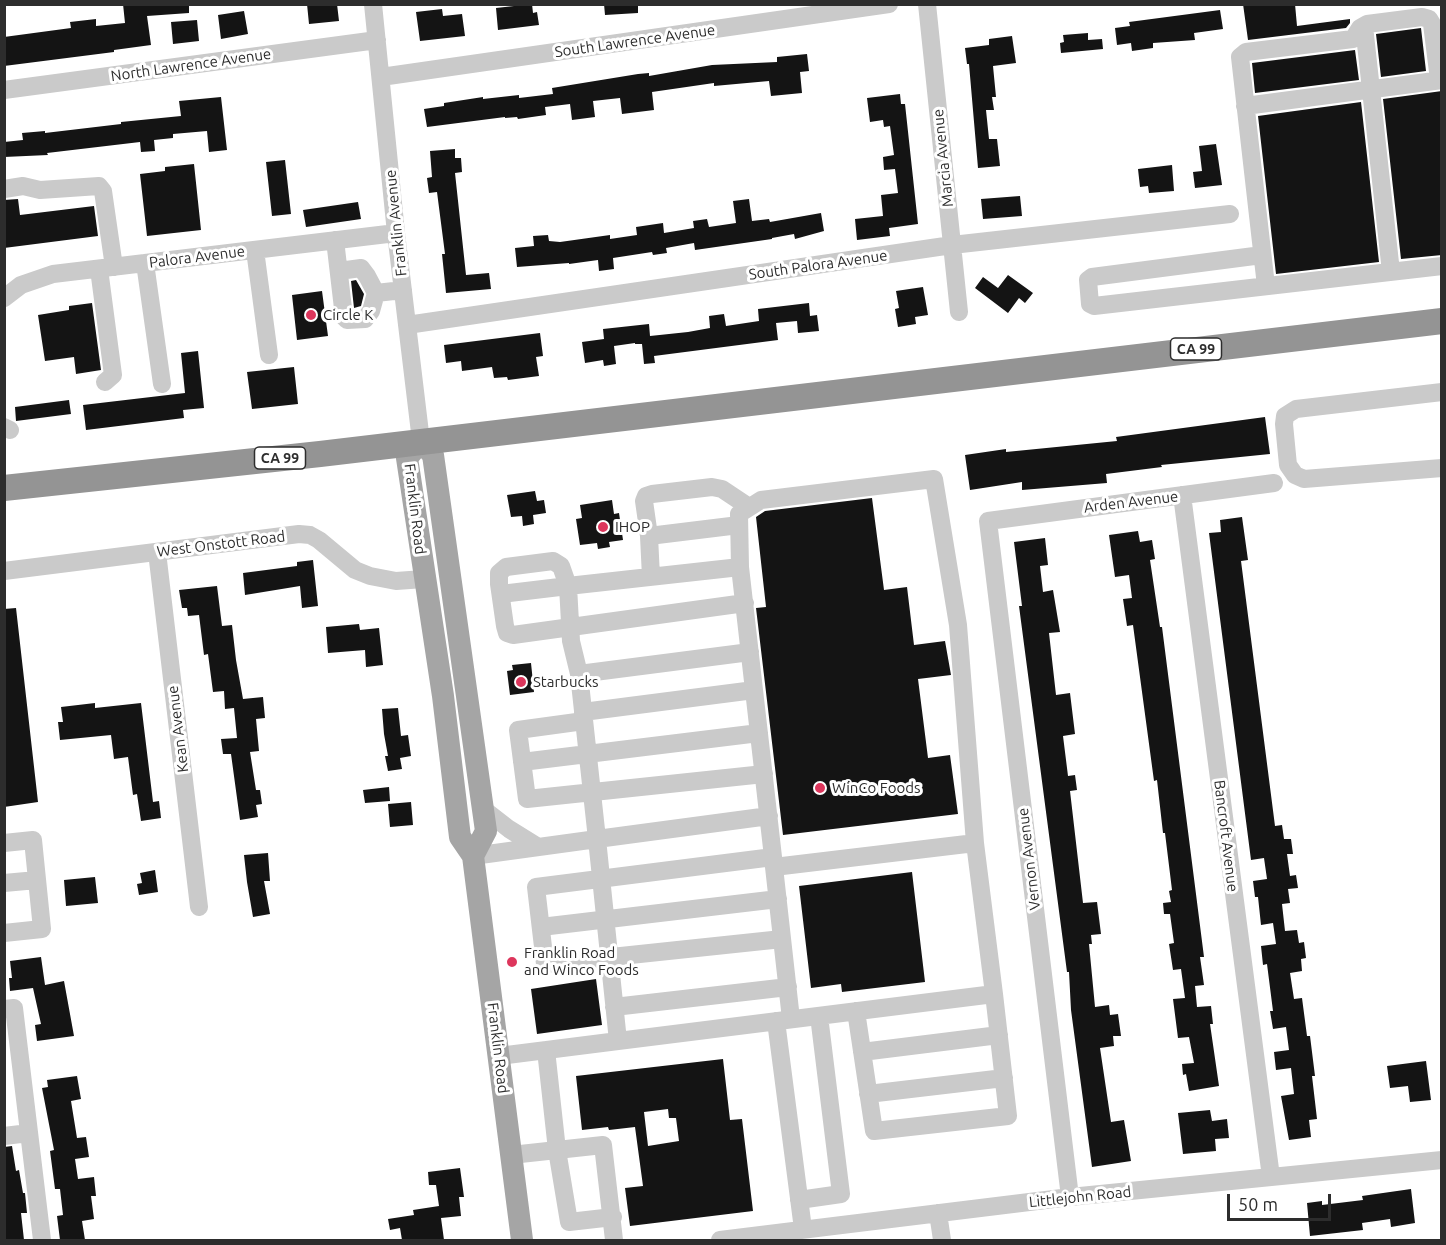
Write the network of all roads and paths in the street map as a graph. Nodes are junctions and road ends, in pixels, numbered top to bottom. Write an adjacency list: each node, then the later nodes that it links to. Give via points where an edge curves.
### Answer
1 (373, 4): 5 (street, Franklin Avenue)
2 (889, 4): 6 (street, South Lawrence Avenue)
3 (927, 4): 15 (street, Marcia Avenue)
4 (1364, 26): 7 (street, via 1429,19); 8 (street); 10 (street, via 1353,39 1246,52 1240,57)
5 (377, 40): 6 (street, Franklin Avenue); 9 (street, North Lawrence Avenue)
6 (381, 78): 13 (street, Franklin Avenue)
7 (1440, 80): 8 (street)
8 (1371, 89): 10 (street); 22 (street)
9 (4, 90)
10 (1245, 106): 17 (street)
11 (4, 189): 20 (street, via 99,186 103,191)
12 (1230, 214): 15 (street, South Palora Avenue)
13 (396, 233): 14 (street, Palora Avenue); 24 (street, Franklin Avenue)
14 (335, 240): 16 (street, Palora Avenue); 21 (street)
15 (952, 245): 27 (street, Marcia Avenue); 29 (street, South Palora Avenue)
16 (255, 250): 18 (street, Palora Avenue); 30 (street)
17 (1262, 255): 23 (street); 23 (street, via 1092,277 1088,280 1090,304)
18 (145, 263): 20 (street, Palora Avenue); 32 (street)
19 (1442, 266): 22 (street)
20 (106, 268): 26 (street, Palora Avenue, via 53,274 21,285); 31 (street, via 113,375)
21 (339, 271): 25 (street, via 361,268); 25 (street, via 344,317 348,320 365,319)
22 (1391, 272): 23 (street)
23 (1266, 286)
24 (403, 290): 25 (street); 29 (street, Franklin Avenue)
25 (376, 293)
26 (4, 298)
27 (959, 312)
28 (1442, 321): 34 (highway, CA 99)
29 (407, 325): 34 (street, Franklin Avenue)
30 (269, 355)
31 (105, 382)
32 (162, 384)
33 (1442, 392): 35 (street, via 1296,409 1285,416 1284,424 1288,465 1295,476 1304,479)
34 (422, 441): 37 (highway, CA 99); 47 (main road, Franklin Road, via 407,458); 61 (main road, Franklin Road, via 433,455)
35 (1442, 468)
36 (1275, 483): 38 (street, Arden Avenue)
37 (4, 488)
38 (1182, 495): 40 (street, Arden Avenue); 98 (street, Bancroft Avenue)
39 (749, 507): 41 (street, via 739,514); 42 (street, via 712,487 652,494 644,501); 65 (street, via 761,500 934,479 958,625)
40 (988, 521): 99 (street, Vernon Avenue)
41 (740, 525): 42 (street); 44 (street)
42 (649, 536): 46 (street)
43 (157, 552): 45 (street, West Onstott Road); 47 (street, West Onstott Road, via 282,535 310,535 355,570 370,576); 73 (street, Kean Avenue)
44 (740, 567): 46 (street); 50 (street)
45 (4, 571)
46 (651, 577): 48 (street)
47 (424, 579): 67 (main road, Franklin Road, via 460,837)
48 (568, 586): 49 (street); 49 (street, via 561,566 553,561 506,567 499,573); 51 (street)
49 (501, 594): 51 (street, via 507,633)
50 (745, 603): 51 (street); 52 (street)
51 (570, 626): 53 (street)
52 (750, 652): 53 (street); 54 (street)
53 (579, 674): 55 (street)
54 (754, 690): 55 (street); 56 (street)
55 (584, 717): 57 (street); 58 (street, via 518,730)
56 (759, 733): 57 (street); 59 (street)
57 (588, 753): 58 (street); 60 (street)
58 (522, 762): 60 (street, via 527,800)
59 (764, 774): 60 (street); 62 (street)
60 (592, 793): 63 (street)
61 (482, 808): 66 (street); 67 (main road, Franklin Road, via 486,831)
62 (768, 816): 63 (street); 68 (street)
63 (597, 839): 66 (street); 70 (street)
64 (4, 843): 69 (street, via 33,840)
65 (975, 843): 68 (street); 80 (street)
66 (538, 847): 67 (street)
67 (473, 856): 90 (main road, Franklin Road)
68 (773, 862): 70 (street); 72 (street)
69 (37, 879): 71 (street); 76 (street, via 42,929)
70 (601, 880): 74 (street); 75 (street, via 536,887)
71 (4, 884)
72 (778, 900): 74 (street); 77 (street)
73 (199, 907)
74 (605, 920): 75 (street); 78 (street)
75 (541, 927): 78 (street, via 545,964)
76 (4, 933)
77 (782, 939): 78 (street); 79 (street)
78 (609, 958): 81 (street)
79 (788, 987): 81 (street); 85 (street)
80 (993, 994): 83 (street); 86 (street)
81 (614, 1007): 87 (street)
82 (4, 1009): 93 (street, via 14,1008)
83 (856, 1011): 84 (street); 89 (street)
84 (819, 1016): 85 (street); 100 (street, via 841,1194)
85 (784, 1020): 87 (street); 100 (street)
86 (999, 1035): 89 (street); 91 (street)
87 (618, 1041): 88 (street)
88 (546, 1050): 90 (street); 95 (street)
89 (862, 1052): 92 (street)
90 (499, 1056): 96 (main road, Franklin Road)
91 (1004, 1078): 92 (street); 92 (street, via 1008,1116 874,1131)
92 (868, 1094)
93 (29, 1133): 94 (street); 105 (street)
94 (4, 1136)
95 (557, 1150): 96 (street); 102 (street, via 568,1222); 102 (street, via 603,1145)
96 (511, 1155): 106 (main road, Franklin Road)
97 (1441, 1164): 98 (street, Littlejohn Road)
98 (1271, 1177): 99 (street, Littlejohn Road)
99 (1070, 1197): 101 (street, Littlejohn Road)
100 (799, 1200): 103 (street)
101 (938, 1213): 103 (street, Littlejohn Road); 109 (street)
102 (613, 1217): 107 (street)
103 (803, 1229): 104 (street, Littlejohn Road)
104 (755, 1238): 108 (street, Littlejohn Road)
105 (42, 1240)
106 (522, 1240)
107 (614, 1240)
108 (720, 1240)
109 (942, 1240)

